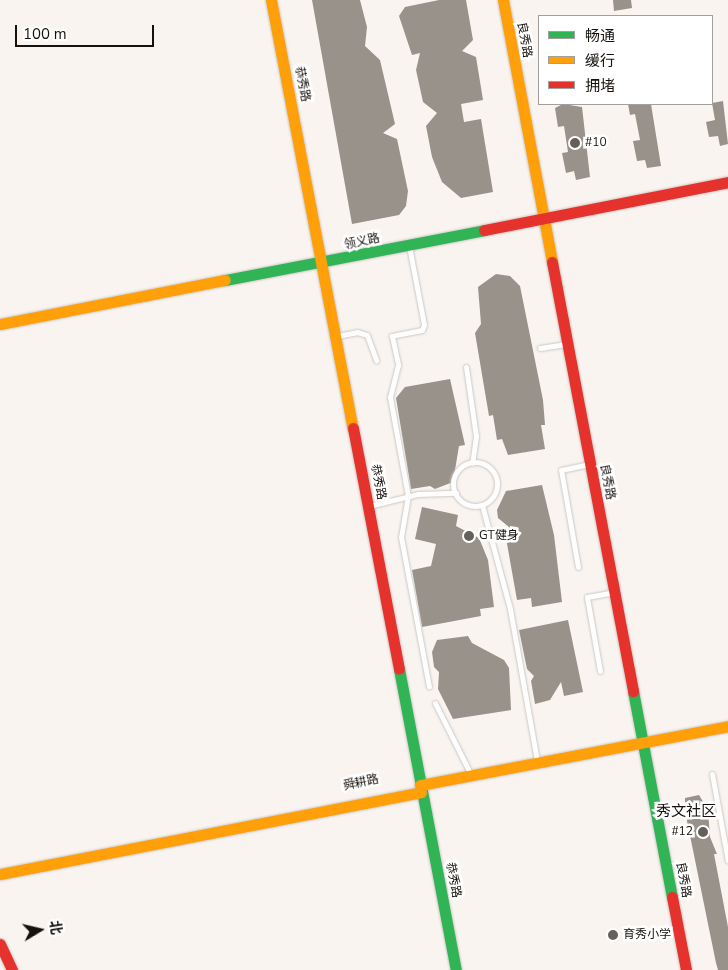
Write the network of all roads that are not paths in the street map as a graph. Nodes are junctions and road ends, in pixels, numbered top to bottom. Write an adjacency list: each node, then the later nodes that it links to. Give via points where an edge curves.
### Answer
1 (271, 0): 6 (street, 恭秀路)
2 (503, 0): 4 (street, 良秀路)
3 (728, 182): 4 (street, 领义路)
4 (542, 219): 5 (street, 领义路); 9 (street, 良秀路)
5 (409, 246): 6 (street, 领义路); 16 (lane, via 424,325 422,330 392,336 398,365 390,397)
6 (323, 264): 7 (street, 领义路); 8 (street, 恭秀路)
7 (0, 324)
8 (336, 336): 11 (lane, via 357,332 368,335); 18 (street, 恭秀路)
9 (566, 344): 10 (lane); 14 (street, 良秀路)
10 (540, 348)
11 (376, 360)
12 (466, 367): 13 (lane, via 476,436)
13 (472, 463): 15 (lane, via 456,475); 17 (lane, via 486,465 497,482 493,496)
14 (590, 464): 19 (lane, via 561,470); 20 (street, 良秀路)
15 (456, 493): 16 (lane); 17 (lane, via 468,505)
16 (408, 496): 18 (lane); 22 (lane, via 401,537)
17 (482, 505): 27 (lane, via 510,609)
18 (368, 506): 30 (street, 恭秀路)
19 (578, 567)
20 (615, 592): 21 (lane, via 587,597); 26 (street, 良秀路)
21 (600, 671)
22 (429, 686)
23 (435, 703): 29 (lane)
24 (728, 726): 26 (street, 舜耕路)
25 (728, 736): 26 (street, 舜耕路)
26 (645, 748): 27 (street, 舜耕路); 30 (street, 舜耕路); 37 (street, 良秀路)
27 (538, 764): 29 (street, 舜耕路)
28 (712, 774): 31 (lane)
29 (471, 776): 30 (street, 舜耕路)
30 (421, 789): 32 (street, 舜耕路); 33 (street, 舜耕路); 36 (street, 恭秀路)
31 (728, 861)
32 (0, 865)
33 (0, 874)
34 (0, 944): 35 (street)
35 (12, 970)
36 (456, 970)
37 (686, 970)

